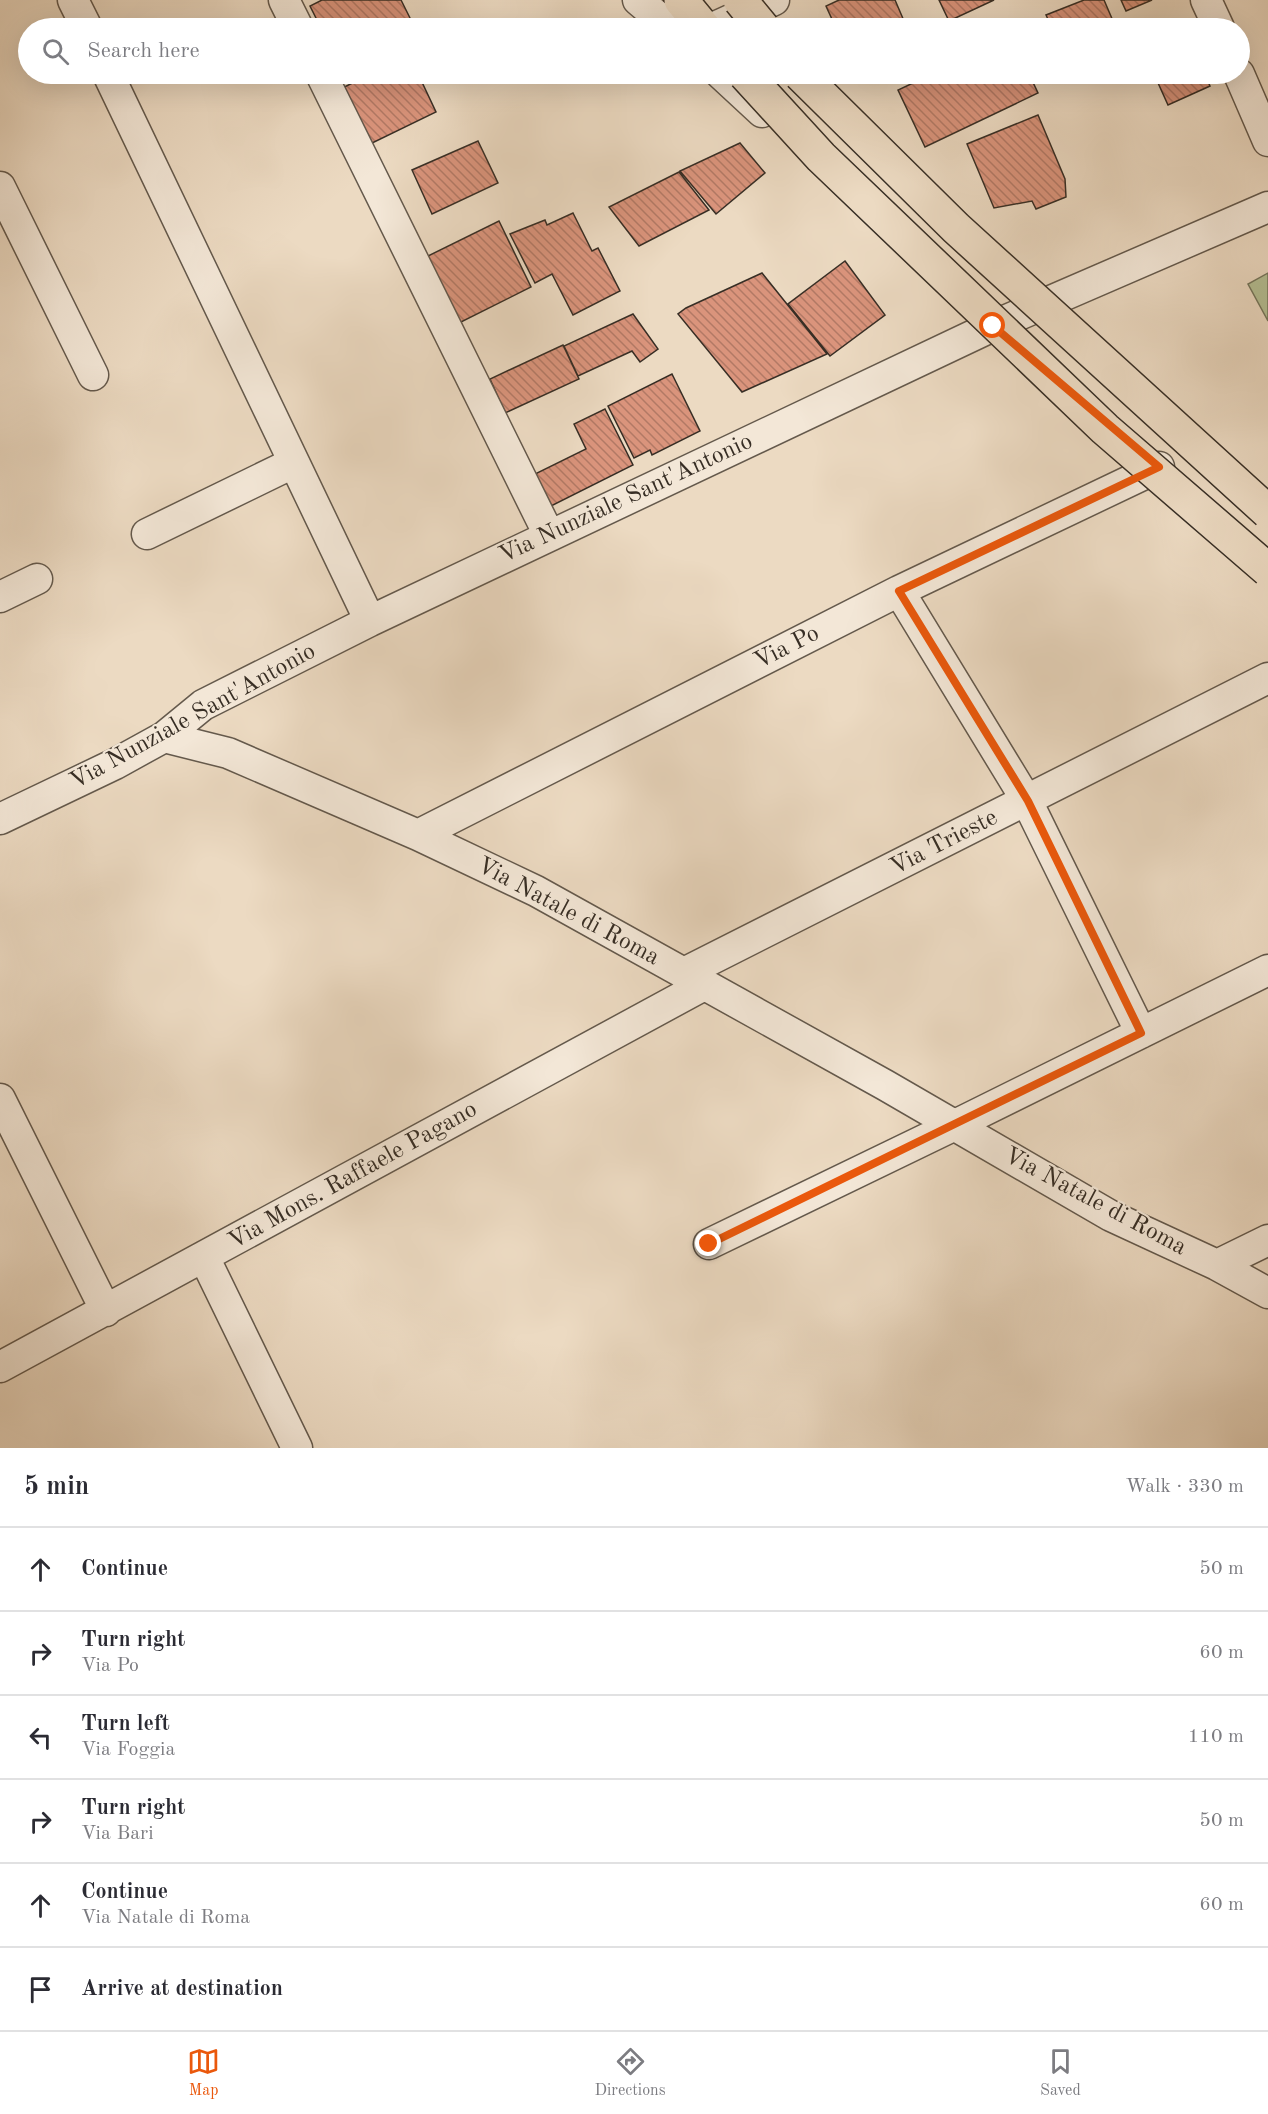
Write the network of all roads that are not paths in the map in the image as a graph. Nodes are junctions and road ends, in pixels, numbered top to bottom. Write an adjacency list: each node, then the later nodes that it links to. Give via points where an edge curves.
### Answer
1 (73, 0): 8 (street)
2 (284, 0): 9 (street)
3 (638, 0): 10 (street)
4 (681, 0): 11 (highway)
5 (740, 0): 13 (highway, bridge)
6 (774, 0): 12 (street)
7 (1206, 0): 14 (street)
8 (82, 18)
9 (293, 18)
10 (659, 18)
11 (696, 18)
12 (735, 18)
13 (755, 18)
14 (1214, 18)
15 (113, 84): 26 (street)
16 (326, 84): 30 (street)
17 (732, 84): 24 (street)
18 (754, 84): 32 (highway, bridge, via 821,157 1105,429)
19 (810, 84): 28 (highway, bridge, via 956,228)
20 (1243, 84): 21 (street)
21 (1268, 141)
22 (0, 187): 25 (street)
23 (1268, 207): 24 (street, Via Nunziale Sant'Antonio)
24 (993, 326): 27 (street); 30 (street, Via Nunziale Sant'Antonio)
25 (93, 375)
26 (293, 463): 29 (street); 36 (street)
27 (1159, 467): 31 (street); 34 (street, Via Po)
28 (1268, 512)
29 (147, 534)
30 (549, 535): 36 (street, Via Nunziale Sant'Antonio)
31 (1268, 559)
32 (1268, 570)
33 (37, 579): 35 (street)
34 (899, 591): 39 (street); 41 (street, Via Po)
35 (0, 597)
36 (370, 621): 38 (street, Via Nunziale Sant'Antonio, via 203,705)
37 (1268, 678): 39 (street, Via Trieste)
38 (165, 737): 40 (street, Via Nunziale Sant'Antonio); 41 (street, Via Natale di Roma, via 228,753)
39 (1028, 801): 43 (street, Via Trieste); 44 (street)
40 (0, 819)
41 (418, 835): 43 (street, Via Natale di Roma, via 536,891)
42 (1268, 970): 44 (street)
43 (694, 979): 46 (street, Via Natale di Roma); 49 (street, Via Mons. Raffaele Pagano)
44 (1141, 1033): 46 (street)
45 (0, 1099): 52 (street)
46 (955, 1125): 48 (street); 50 (street, Via Natale di Roma, via 1111,1216)
47 (1268, 1240): 50 (street)
48 (709, 1244)
49 (204, 1257): 52 (street, Via Mons. Raffaele Pagano); 54 (street)
50 (1217, 1265): 51 (street, Via Natale di Roma)
51 (1268, 1293)
52 (106, 1311): 53 (street, Via Mons. Raffaele Pagano)
53 (0, 1366)
54 (297, 1448)

